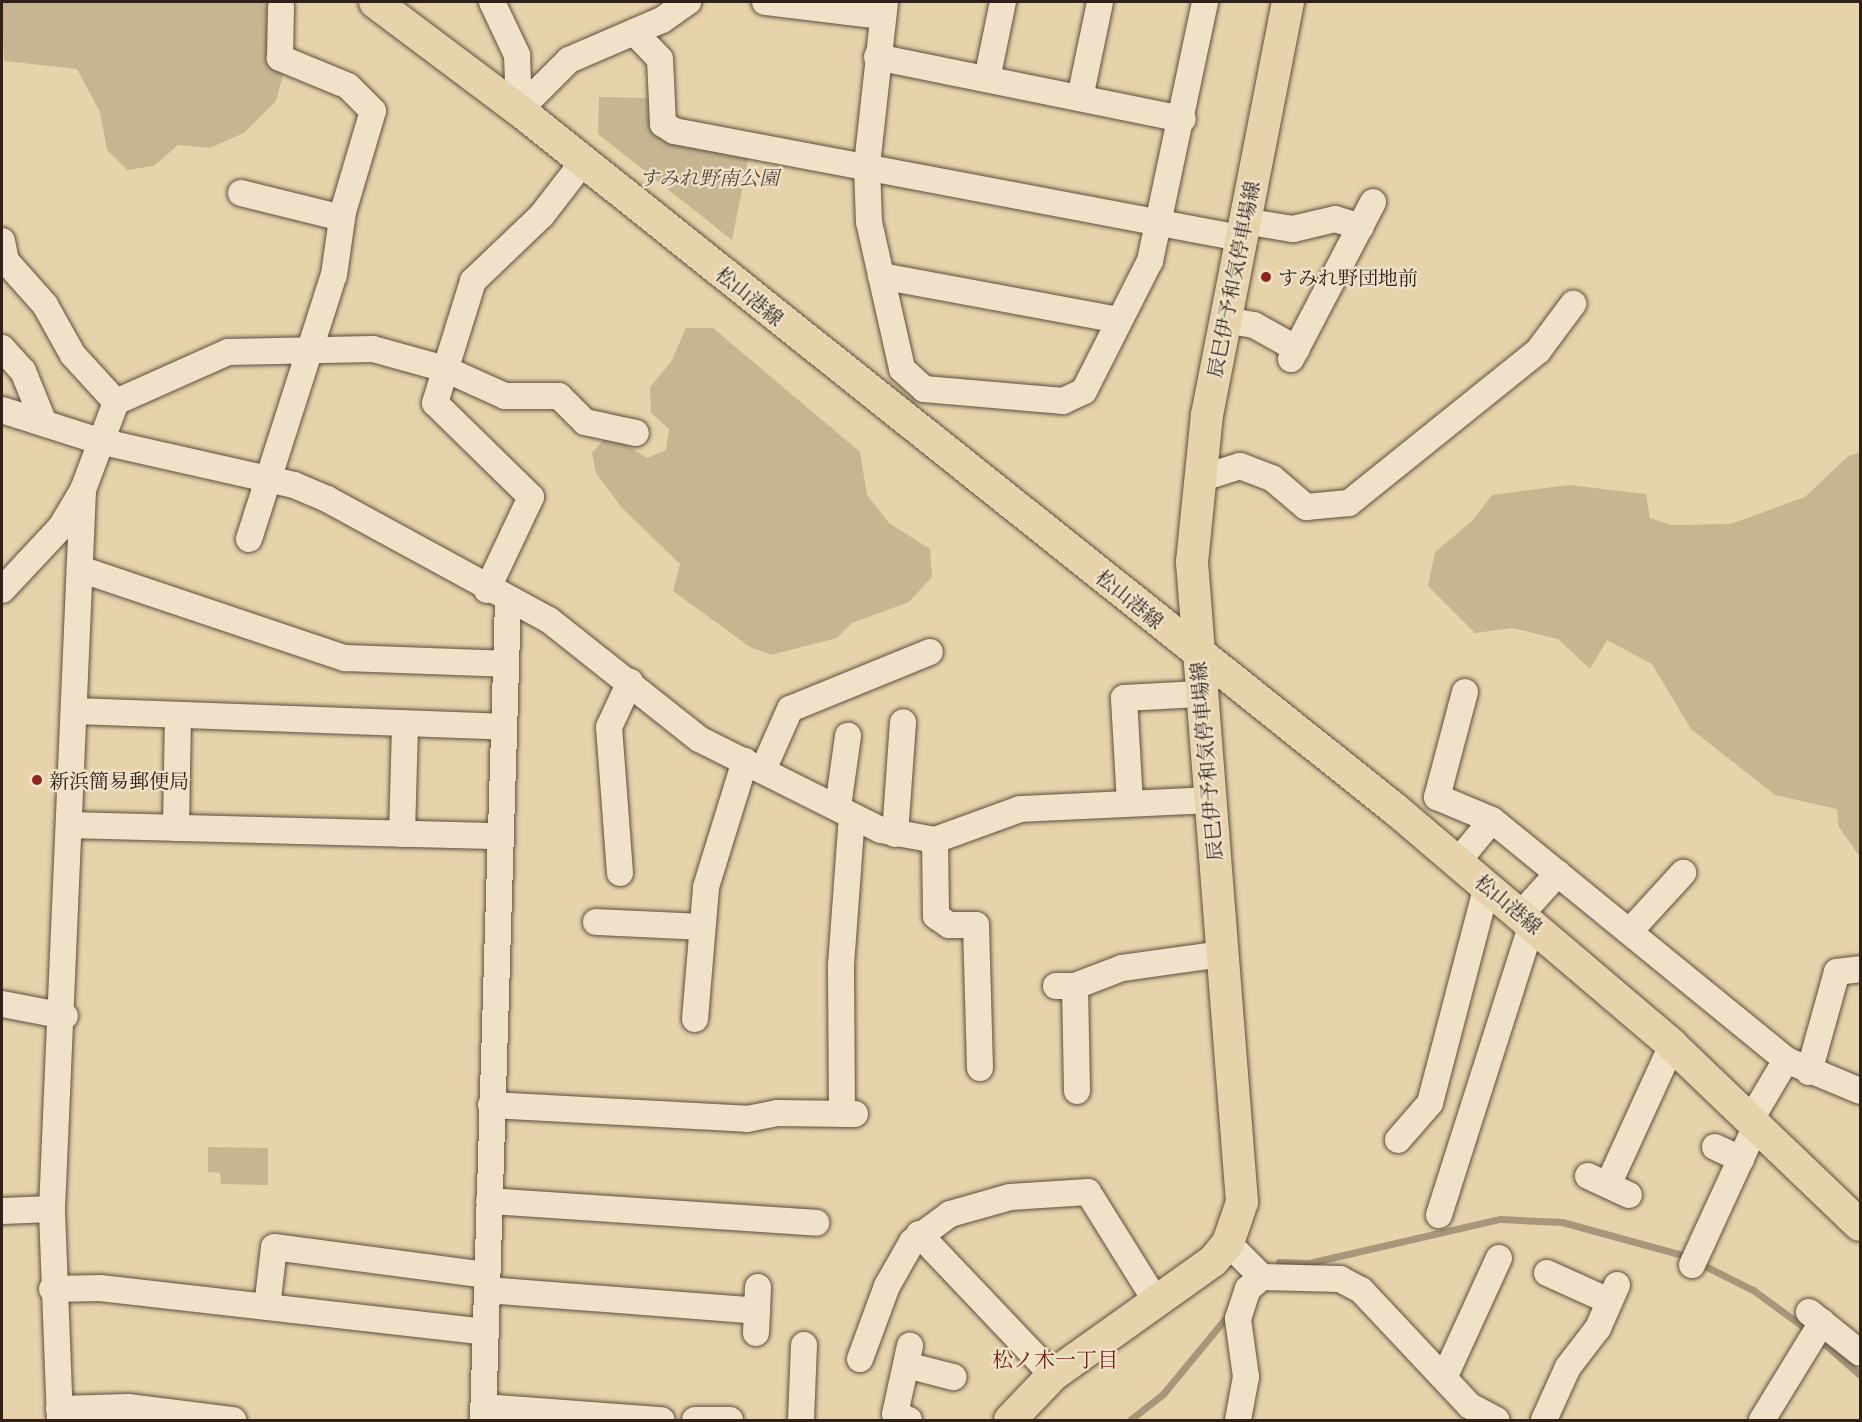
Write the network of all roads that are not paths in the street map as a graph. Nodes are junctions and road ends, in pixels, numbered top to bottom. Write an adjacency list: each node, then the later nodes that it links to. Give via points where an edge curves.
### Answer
1 (375, 2): 15 (main road, 松山港線)
2 (492, 2): 15 (street, via 517,55)
3 (688, 2): 11 (street)
4 (765, 2): 10 (street)
5 (1003, 2): 13 (street)
6 (1100, 2): 14 (street)
7 (1205, 2): 16 (street)
8 (1288, 2): 24 (main road, 辰巳伊予和気停車場線)
9 (281, 7): 21 (street, via 280,58 348,86 373,111)
10 (883, 9): 12 (street)
11 (634, 32): 15 (street, via 569,60); 18 (street, via 660,59 663,124 674,131)
12 (877, 57): 13 (street); 18 (street)
13 (987, 80): 14 (street)
14 (1080, 98): 16 (street)
15 (519, 110): 17 (main road, 松山港線)
16 (1183, 119): 22 (street)
17 (583, 162): 32 (street, via 542,215 473,281); 46 (main road, 松山港線)
18 (867, 166): 22 (street); 26 (street, via 869,222)
19 (241, 193): 21 (street)
20 (1373, 202): 23 (street)
21 (342, 218): 31 (street, via 334,275)
22 (1162, 223): 24 (street); 28 (street, via 1150,261)
23 (1360, 228): 24 (street, via 1335,219 1293,229); 29 (street, via 1294,354 1254,325)
24 (1242, 230): 29 (main road, 辰巳伊予和気停車場線)
25 (2, 241): 33 (street, via 6,261 45,305 73,355)
26 (881, 276): 28 (street); 28 (street, via 902,369 924,389 1063,401 1084,391)
27 (1572, 304): 38 (street, via 1538,351 1348,503 1306,507 1272,478 1240,466)
28 (1118, 320)
29 (1225, 320): 38 (main road, 辰巳伊予和気停車場線)
30 (2, 348): 35 (street, via 27,380)
31 (312, 348): 32 (street, via 373,349); 33 (street, via 228,352); 39 (street)
32 (445, 369): 36 (street, via 505,396 559,396 585,422); 44 (street, via 435,403 531,497)
33 (116, 402): 37 (street)
34 (2, 410): 35 (street)
35 (44, 423): 37 (street)
36 (636, 433)
37 (99, 441): 39 (street); 40 (street)
38 (1199, 479): 46 (main road, 辰巳伊予和気停車場線, via 1192,562)
39 (270, 480): 41 (street); 44 (street, via 327,499)
40 (83, 490): 42 (street); 43 (street, via 61,527)
41 (249, 539)
42 (80, 569): 47 (street, via 345,658); 51 (street)
43 (2, 590)
44 (498, 595): 47 (street); 48 (street, via 566,632)
45 (930, 652): 57 (street, via 790,709)
46 (1196, 652): 50 (main road, 辰巳伊予和気停車場線); 68 (main road, 松山港線)
47 (505, 664): 55 (street)
48 (630, 682): 57 (street, via 699,739); 69 (street, via 609,726)
49 (1465, 692): 61 (street, via 1437,797)
50 (1200, 694): 58 (main road, 辰巳伊予和気停車場線); 59 (street, via 1124,698)
51 (75, 711): 52 (street); 62 (street)
52 (178, 716): 54 (street); 63 (street)
53 (903, 722): 65 (street)
54 (405, 724): 55 (street); 64 (street)
55 (502, 727): 66 (street)
56 (848, 736): 60 (street)
57 (754, 765): 60 (street); 75 (street, via 706,887)
58 (1209, 800): 59 (street); 77 (main road, 辰巳伊予和気停車場線)
59 (1130, 803): 67 (street, via 1020,809)
60 (845, 811): 65 (street); 88 (street, via 841,965 848,1114 777,1113 747,1119)
61 (1492, 820): 68 (street); 70 (street)
62 (72, 825): 63 (street); 80 (street)
63 (176, 828): 64 (street)
64 (402, 834): 66 (street)
65 (895, 834): 67 (street)
66 (498, 836): 88 (street)
67 (935, 840): 84 (street, via 936,916 950,925 976,925)
68 (1458, 861): 72 (main road, 松山港線)
69 (620, 873)
70 (1558, 873): 73 (street); 76 (street)
71 (1683, 873): 76 (street)
72 (1487, 885): 73 (main road, 松山港線); 90 (street, via 1430,1103)
73 (1526, 918): 82 (main road, 松山港線); 97 (street)
74 (596, 922): 75 (street)
75 (701, 927): 81 (street)
76 (1630, 931): 83 (street)
77 (1223, 954): 86 (street, via 1122,968 1065,986); 101 (main road, 辰巳伊予和気停車場線, via 1244,1180 1238,1221)
78 (1860, 969): 85 (street, via 1837,972)
79 (2, 1004): 80 (street)
80 (65, 1016): 95 (street)
81 (695, 1019)
82 (1672, 1045): 89 (main road, 松山港線); 93 (street)
83 (1786, 1060): 85 (street); 89 (street)
84 (982, 1070)
85 (1809, 1072): 87 (street)
86 (1083, 1079)
87 (1860, 1091)
88 (491, 1105): 94 (street)
89 (1754, 1122): 92 (street); 99 (main road, 松山港線)
90 (1398, 1140)
91 (1715, 1148): 92 (street)
92 (1741, 1159): 103 (street)
93 (1608, 1185)
94 (489, 1201): 98 (street); 106 (street)
95 (52, 1209): 96 (street); 107 (street)
96 (2, 1211)
97 (1440, 1215)
98 (816, 1223)
99 (1860, 1226)
100 (919, 1234): 108 (street, via 979,1204 1088,1192); 114 (street, via 887,1286); 115 (street)
101 (1227, 1243): 105 (street); 108 (main road, 辰巳伊予和気停車場線, via 1194,1279)
102 (1503, 1264): 117 (street)
103 (1692, 1265)
104 (1547, 1273): 129 (street, via 1613,1293 1598,1328 1568,1367)
105 (1262, 1277): 117 (street, via 1340,1279 1360,1290); 127 (street, via 1248,1289 1238,1319 1246,1377)
106 (487, 1282): 109 (street, via 274,1246); 110 (street); 111 (street)
107 (52, 1289): 109 (street, via 100,1288); 119 (street)
108 (1157, 1302): 115 (main road, 辰巳伊予和気停車場線)
109 (267, 1307): 111 (street)
110 (757, 1310)
111 (486, 1332): 118 (street)
112 (804, 1345): 124 (street)
113 (1860, 1353): 130 (street, via 1815,1317)
114 (860, 1359)
115 (1053, 1375): 126 (main road, 辰巳伊予和気停車場線)
116 (953, 1377): 125 (street, via 908,1356 895,1414)
117 (1444, 1378): 128 (street, via 1470,1406)
118 (483, 1414): 121 (street)
119 (59, 1415): 120 (street, via 128,1407)
120 (234, 1420)
121 (662, 1420)
122 (695, 1420): 123 (street)
123 (730, 1420)
124 (801, 1420)
125 (909, 1420)
126 (1010, 1420)
127 (1238, 1420)
128 (1496, 1420)
129 (1544, 1420)
130 (1762, 1420)

